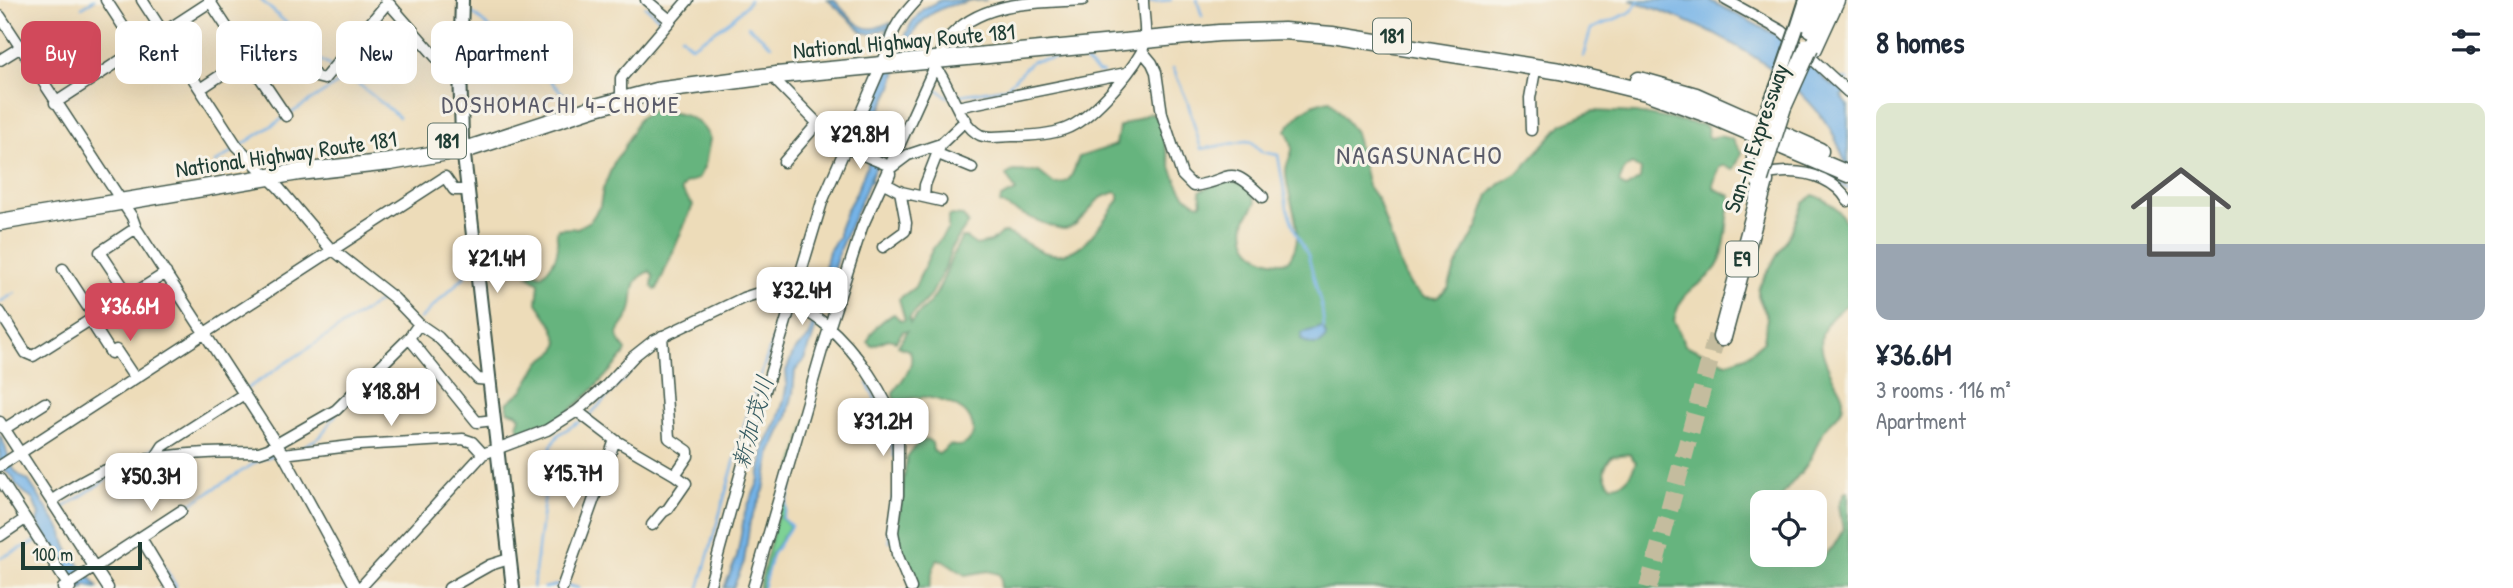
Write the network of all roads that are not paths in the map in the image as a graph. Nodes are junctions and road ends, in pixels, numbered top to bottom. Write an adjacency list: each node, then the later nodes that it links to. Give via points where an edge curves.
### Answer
1 (106, 0): 17 (street)
2 (142, 0): 18 (street)
3 (462, 0): 21 (main road)
4 (646, 0): 16 (street)
5 (688, 0): 16 (street)
6 (917, 0): 28 (street, via 894,30)
7 (1083, 0): 26 (street, via 998,6 961,26 947,40)
8 (1143, 0): 22 (street)
9 (1726, 0): 40 (street, via 1783,31)
10 (1806, 0): 23 (main road)
11 (1821, 0): 23 (highway)
12 (1833, 0): 23 (highway, San-In Expressway / E9)
13 (210, 1): 19 (street); 20 (street)
14 (387, 1): 25 (street); 34 (street)
15 (0, 16): 24 (street)
16 (670, 20): 41 (street, via 621,78)
17 (120, 21)
18 (155, 21)
19 (181, 21)
20 (223, 21)
21 (461, 21)
22 (1143, 41): 26 (highway, National Highway Route 181 / 181); 30 (highway, National Highway Route 181 / 181, via 1227,23 1304,23); 32 (street); 63 (street, via 1186,180 1193,186 1234,175)
23 (1806, 42): 48 (main road, bridge, via 1777,86); 59 (highway, San-In Expressway / E9); 59 (highway, San-In Expressway / E9, bridge)
24 (21, 47): 27 (street)
25 (431, 52)
26 (940, 59): 28 (highway, National Highway Route 181 / 181); 43 (street); 55 (street)
27 (0, 60)
28 (885, 61): 31 (highway, National Highway Route 181 / 181); 50 (street)
29 (115, 64): 42 (street)
30 (1536, 64): 47 (street); 48 (highway, National Highway Route 181 / 181, via 1620,76 1696,96)
31 (777, 72): 41 (highway, National Highway Route 181 / 181, via 674,81); 46 (street, via 778,83)
32 (1126, 73): 43 (street); 45 (street, via 1095,109 1063,130 990,137 978,134)
33 (216, 78): 39 (street)
34 (322, 78)
35 (43, 84): 42 (street)
36 (197, 84): 39 (street)
37 (264, 84): 44 (street)
38 (461, 84): 49 (main road)
39 (200, 89): 57 (street, via 237,146)
40 (1848, 92)
41 (621, 97): 49 (highway, National Highway Route 181 / 181)
42 (55, 103): 64 (street)
43 (957, 107): 45 (street)
44 (286, 116)
45 (966, 120): 51 (street)
46 (818, 123): 50 (street); 53 (street)
47 (1531, 130)
48 (1759, 131): 52 (highway, National Highway Route 181 / 181); 66 (street, via 1752,167 1762,174 1808,174 1827,181)
49 (463, 143): 57 (highway, National Highway Route 181 / 181); 60 (main road)
50 (846, 148): 55 (street); 75 (street, via 822,202)
51 (940, 149): 55 (street, via 908,155); 56 (street); 62 (street)
52 (1827, 159): 54 (highway, National Highway Route 181 / 181); 58 (highway, National Highway Route 181 / 181)
53 (784, 162)
54 (1848, 163)
55 (888, 166): 61 (street, via 886,184); 79 (street)
56 (972, 168)
57 (264, 174): 64 (highway, National Highway Route 181 / 181); 71 (street)
58 (1848, 174)
59 (1762, 180): 82 (highway, San-In Expressway / E9)
60 (468, 190): 71 (street, via 454,190 445,177); 85 (main road)
61 (900, 191): 62 (street); 70 (street, via 905,230)
62 (924, 197): 65 (street)
63 (1263, 197)
64 (120, 198): 67 (highway, National Highway Route 181 / 181); 68 (highway, National Highway Route 181 / 181); 69 (street)
65 (941, 201)
66 (1848, 201)
67 (0, 214)
68 (0, 222)
69 (136, 228): 73 (street); 74 (street, via 100,252)
70 (883, 247)
71 (333, 249): 78 (street); 80 (street)
72 (63, 269): 77 (street)
73 (166, 273): 74 (street); 80 (street)
74 (130, 297): 77 (street)
75 (794, 303): 79 (street); 81 (street, via 774,291 761,291); 115 (street)
76 (0, 312): 77 (street, via 26,353 33,356)
77 (92, 319): 84 (street, via 111,353 116,350)
78 (419, 324): 83 (street); 85 (street, via 449,346 478,379)
79 (827, 326): 116 (street); 117 (street, via 875,383 898,433 899,486 893,532)
80 (204, 332): 84 (street); 86 (street)
81 (662, 336): 88 (street, via 634,356); 98 (street, via 669,438 688,452)
82 (1719, 336)
83 (409, 338): 89 (street, via 477,422); 93 (street, via 336,410)
84 (134, 377): 94 (street)
85 (490, 380): 89 (main road)
86 (244, 394): 93 (street); 96 (street, via 163,446)
87 (45, 403): 90 (street)
88 (577, 411): 91 (street); 92 (street, via 547,430)
89 (494, 420): 92 (main road)
90 (2, 425): 94 (street)
91 (615, 440): 98 (street); 114 (street)
92 (497, 447): 95 (street); 106 (main road)
93 (281, 450): 95 (street, via 463,439); 96 (street); 111 (street)
94 (19, 454): 97 (street); 100 (street)
95 (484, 454): 111 (street)
96 (156, 457): 100 (street, via 108,470)
97 (0, 466)
98 (675, 475): 103 (street, via 686,483)
99 (0, 479): 102 (street)
100 (52, 500): 107 (street)
101 (181, 511): 105 (street)
102 (25, 519): 104 (street); 108 (street)
103 (652, 525)
104 (0, 536)
105 (141, 538): 107 (street); 110 (street)
106 (509, 558): 112 (street); 113 (main road)
107 (94, 568): 108 (street); 109 (street)
108 (68, 586)
109 (108, 588)
110 (171, 588)
111 (358, 588)
112 (449, 588)
113 (513, 588)
114 (562, 588)
115 (709, 588)
116 (753, 588)
117 (911, 588)

